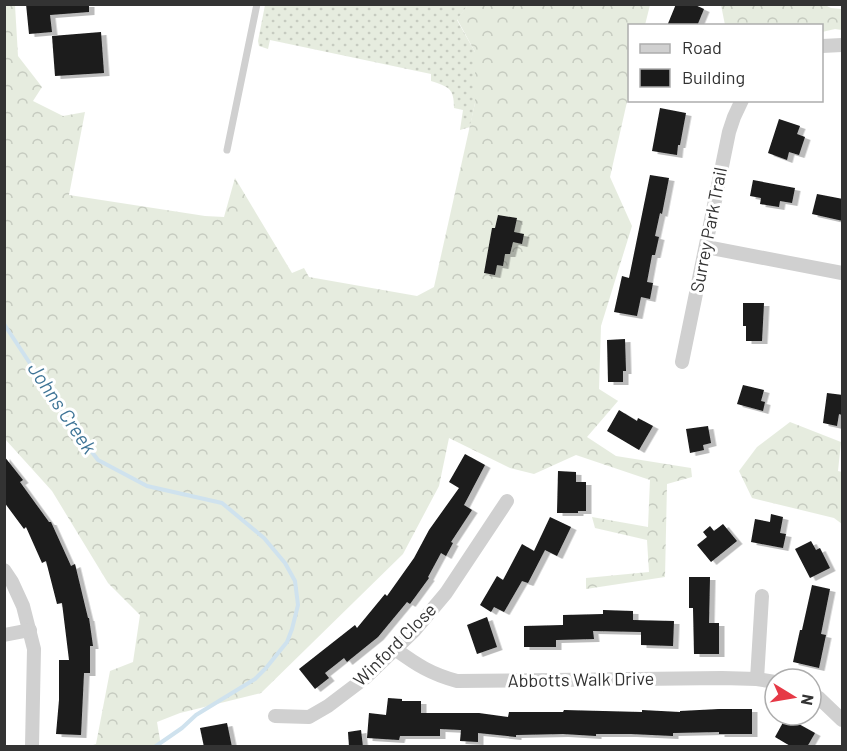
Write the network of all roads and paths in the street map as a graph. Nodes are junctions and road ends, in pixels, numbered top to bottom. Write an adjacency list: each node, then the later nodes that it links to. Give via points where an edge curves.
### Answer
1 (257, 4): 5 (lane)
2 (843, 45): 3 (street)
3 (823, 46)
4 (741, 102): 6 (street, Surrey Park Trail, via 729,132)
5 (227, 150)
6 (706, 247): 7 (street); 8 (street, Surrey Park Trail)
7 (843, 273)
8 (682, 362)
9 (507, 501): 14 (street, Winford Close, via 446,592)
10 (4, 570): 12 (street, via 23,606)
11 (762, 596): 15 (street)
12 (30, 630): 13 (street); 20 (street, via 34,649)
13 (4, 635)
14 (396, 649): 15 (street, Abbotts Walk Drive, via 422,668 457,681); 18 (street, Winford Close, via 365,678 309,717)
15 (757, 679): 16 (street, Abbotts Walk Drive)
16 (763, 680)
17 (823, 702): 19 (street)
18 (275, 716)
19 (843, 720)
20 (32, 747)

